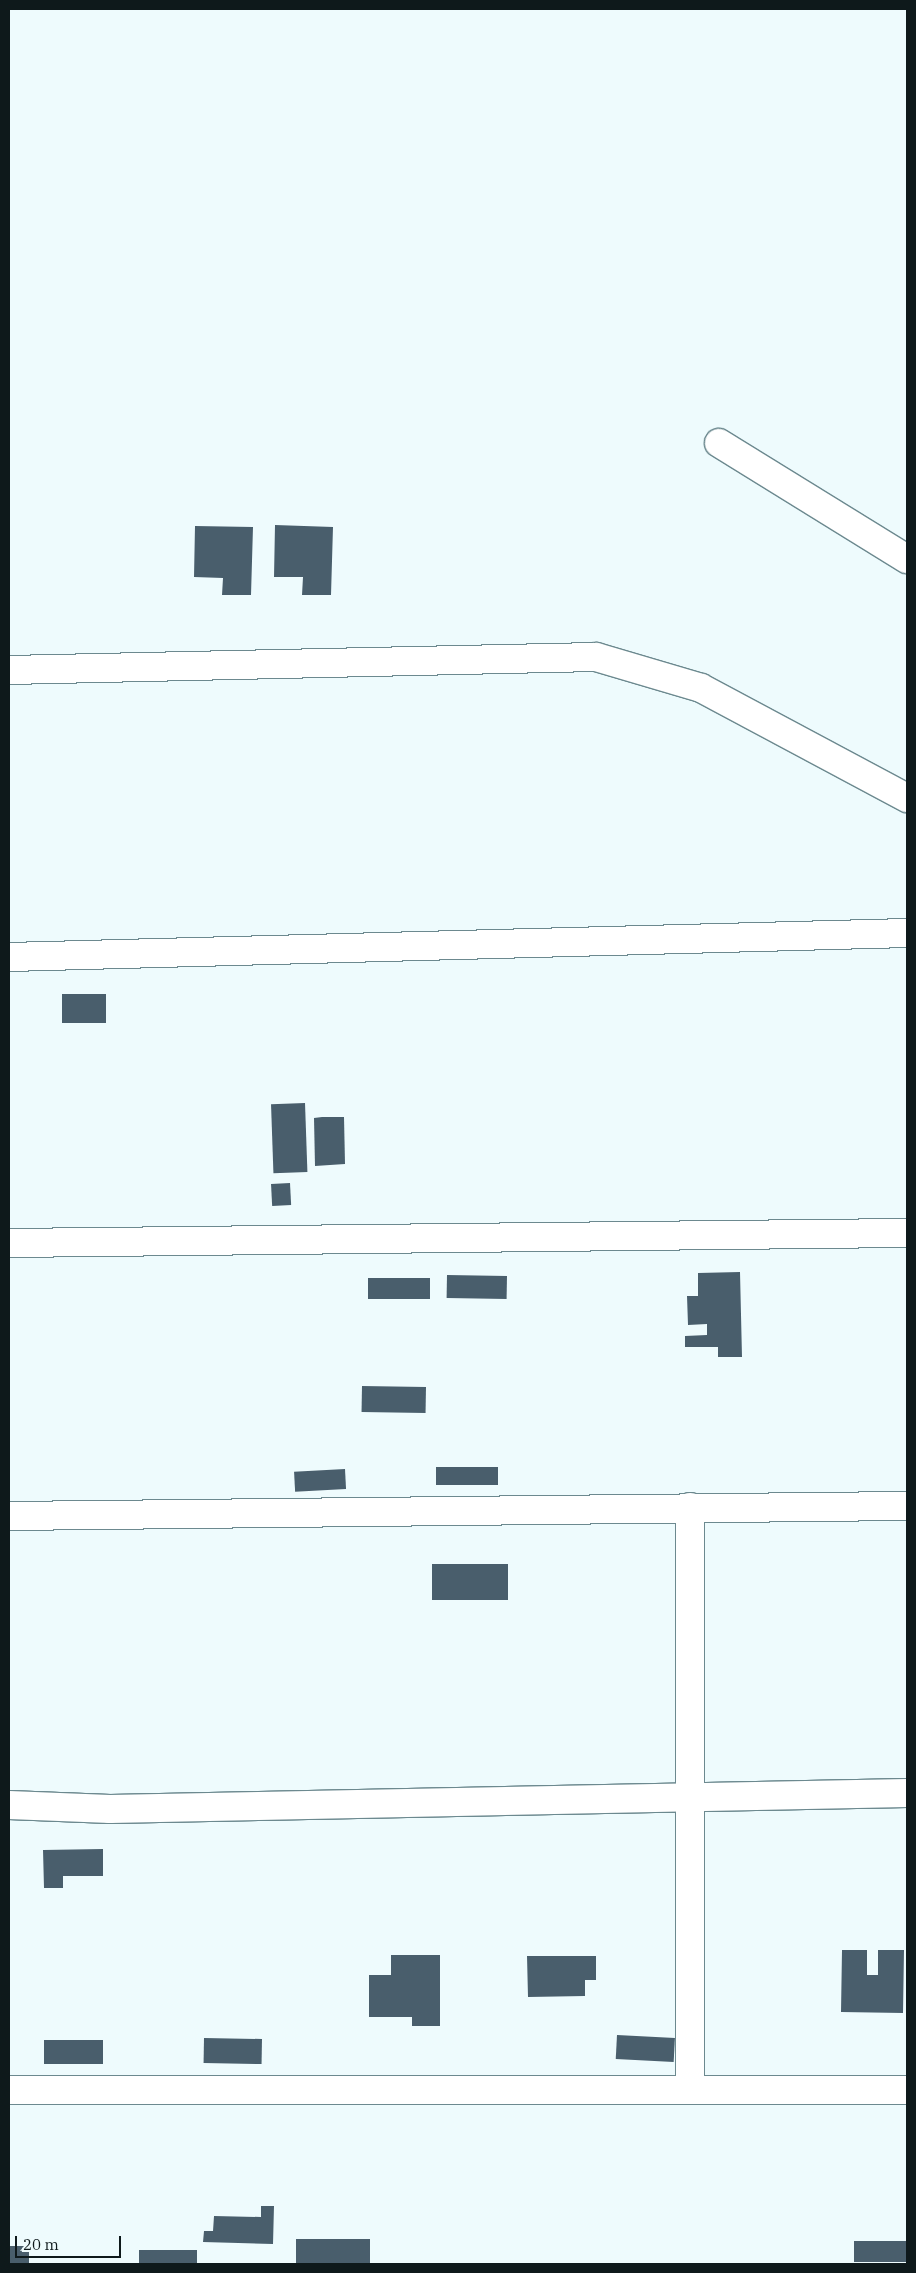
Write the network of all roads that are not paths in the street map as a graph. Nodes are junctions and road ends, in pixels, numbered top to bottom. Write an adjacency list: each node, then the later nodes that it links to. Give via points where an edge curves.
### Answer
1 (719, 443): 2 (street)
2 (907, 559)
3 (9, 670): 4 (street, via 596,657 701,688)
4 (907, 798)
5 (907, 933): 6 (street)
6 (9, 957)
7 (907, 1233): 8 (street)
8 (9, 1243)
9 (907, 1506): 10 (street)
10 (690, 1507): 11 (street); 13 (street)
11 (9, 1516)
12 (907, 1793): 13 (street)
13 (690, 1796): 14 (street, via 110,1809); 16 (street)
14 (9, 1805)
15 (9, 2090): 16 (street)
16 (690, 2090): 17 (street)
17 (907, 2090)

